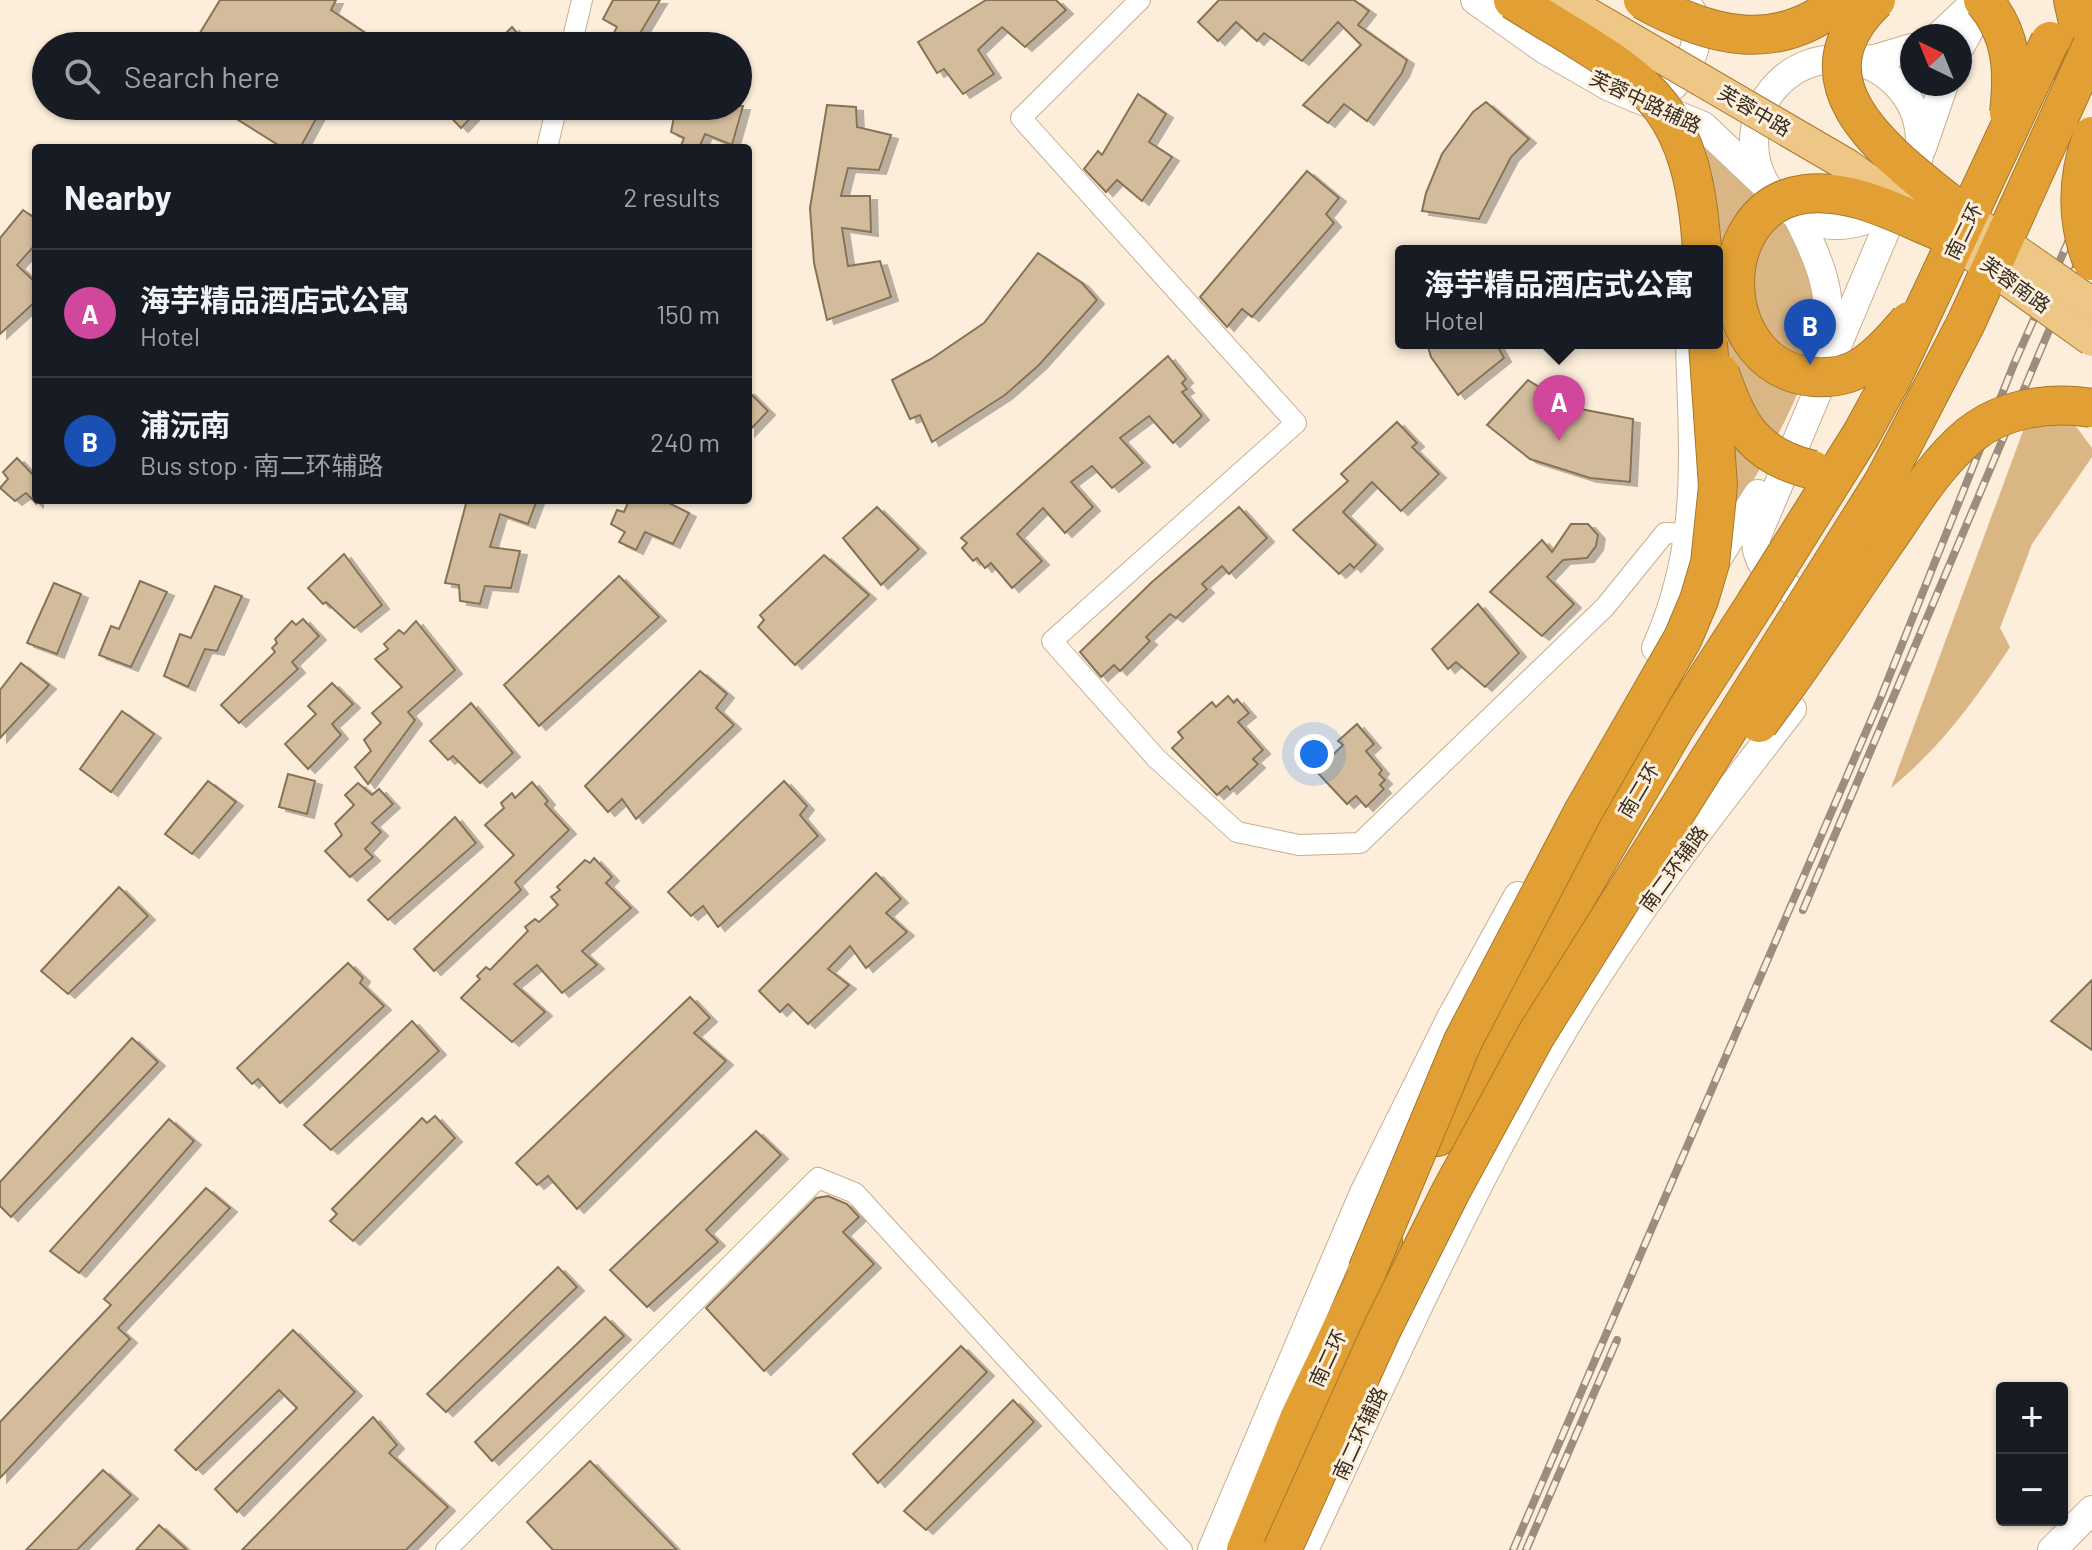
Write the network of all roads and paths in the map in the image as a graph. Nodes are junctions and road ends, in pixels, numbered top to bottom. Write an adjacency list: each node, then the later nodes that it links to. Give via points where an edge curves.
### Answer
1 (582, 0): 17 (street)
2 (1140, 0): 44 (street, via 1021,118 1296,423 1052,641 1156,758 1237,832 1299,845 1360,843 1605,607 1665,533)
3 (1475, 0): 22 (street, 芙蓉中路辅路, via 1544,49)
4 (1513, 0): 35 (highway, bridge, via 1624,69 1672,118 1695,178)
5 (1564, 0): 33 (main road, 芙蓉中路, bridge)
6 (1602, 0): 33 (main road, 芙蓉中路, bridge, via 1749,83)
7 (1643, 0): 9 (highway, bridge, via 1718,33 1755,35 1784,32)
8 (1680, 0): 20 (street); 22 (street, via 1699,22 1697,46 1663,95 1651,100)
9 (1842, 0)
10 (1876, 0): 33 (highway, bridge, via 1842,54 1846,97 1872,137)
11 (1975, 0): 15 (street)
12 (1984, 0): 16 (street); 28 (highway, bridge, via 1999,17 2011,64 2008,120)
13 (2065, 0): 28 (highway, 南二环, bridge)
14 (2073, 0): 23 (highway, bridge, via 2080,31)
15 (1955, 24)
16 (1972, 24)
17 (574, 32)
18 (2092, 45): 23 (highway, 南二环, bridge)
19 (1900, 52): 20 (street, via 1875,59)
20 (1844, 59): 29 (street, via 1890,77 1908,100 1919,127); 30 (street, via 1809,63 1787,75 1764,104 1754,140)
21 (1940, 96): 29 (street)
22 (1631, 97): 25 (street, 芙蓉中路辅路)
23 (2069, 99): 43 (highway, 南二环, bridge)
24 (554, 120): 27 (street)
25 (1703, 126): 30 (street, 芙蓉中路辅路); 34 (street, via 1678,164)
26 (2092, 136): 36 (highway, bridge, via 2080,200 2082,232)
27 (548, 144)
28 (2000, 150): 37 (highway, 南二环, bridge)
29 (1916, 167): 31 (street); 33 (street, via 1920,188)
30 (1767, 187): 32 (street)
31 (1894, 203): 32 (street, via 1861,221 1839,225); 33 (street); 55 (street, 南二环辅路, via 1756,538 1755,555 1762,566 1815,614 1821,646 1810,685 1658,888 1549,1054 1408,1329)
32 (1796, 214): 45 (street, via 1828,293 1823,347 1764,484)
33 (1940, 214): 37 (highway, bridge, via 1806,194 1768,207 1753,224 1735,274 1735,301 1754,347 1772,365 1801,376 1838,377 1860,368); 38 (main road, 芙蓉南路, bridge)
34 (1685, 245)
35 (1701, 245)
36 (2092, 261)
37 (1932, 295): 47 (highway, 南二环, bridge, via 1861,435 1581,886)
38 (2092, 325)
39 (1690, 349): 44 (street)
40 (1709, 349): 47 (highway, bridge, via 1718,486 1710,563 1699,600 1463,1041)
41 (1711, 349): 43 (highway, bridge, via 1746,431 1765,452 1794,466 1832,470 1855,463 1876,452)
42 (2092, 408): 46 (highway, bridge, via 2049,405 2022,410 1971,434 1947,457 1803,664)
43 (1920, 410): 46 (highway, 南二环, bridge, via 1817,593)
44 (1691, 534): 45 (street, via 1677,598)
45 (1656, 648): 52 (street, via 1451,1018 1371,1180)
46 (1609, 918): 54 (highway, 南二环, bridge, via 1536,1035 1451,1191)
47 (1367, 1271): 53 (highway, 南二环)
48 (2092, 1510): 56 (street)
49 (2092, 1530): 57 (street)
50 (446, 1550): 51 (street, via 818,1178 855,1193)
51 (1182, 1550)
52 (1212, 1550)
53 (1246, 1550)
54 (1282, 1550)
55 (1304, 1550)
56 (2052, 1550)
57 (2071, 1550)

